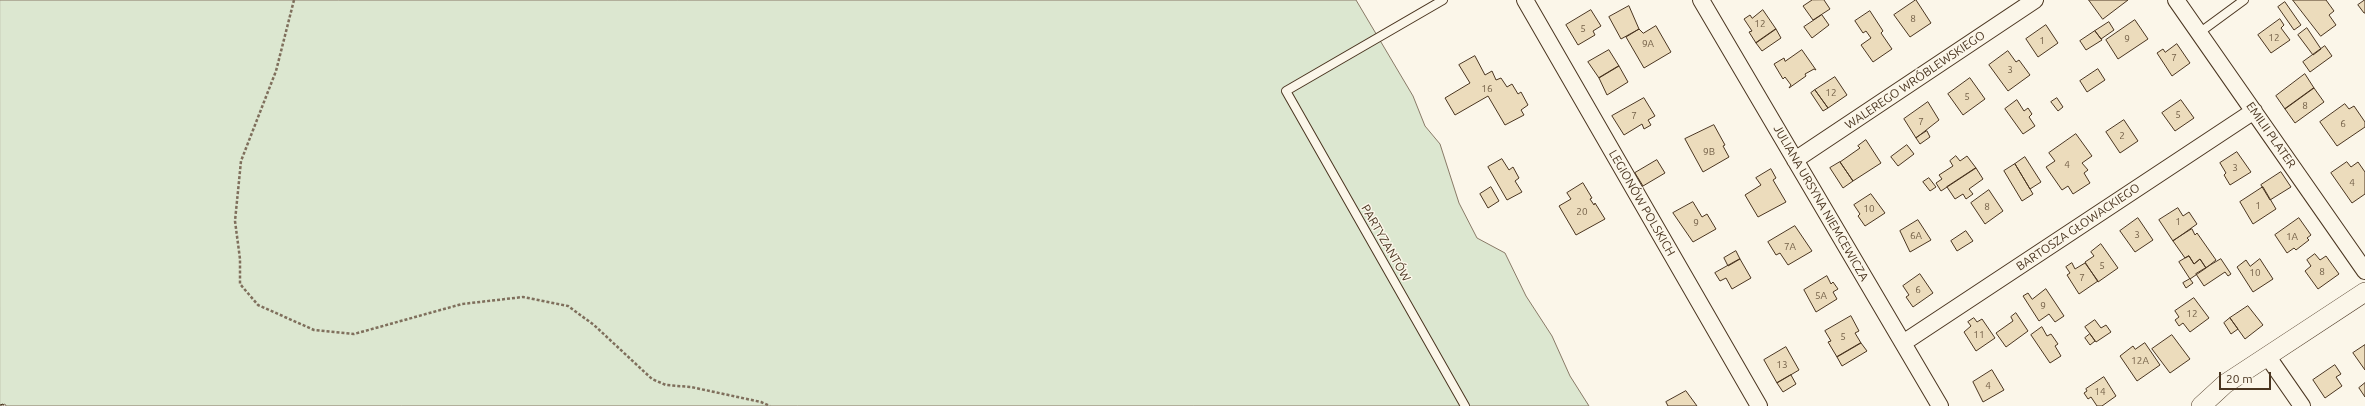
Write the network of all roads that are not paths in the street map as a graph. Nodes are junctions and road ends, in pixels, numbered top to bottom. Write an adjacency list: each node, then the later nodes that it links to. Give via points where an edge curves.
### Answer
1 (1443, 0): 14 (lane, PARTYZANTÓW, via 1286,91)
2 (1525, 0): 15 (street, LEGIONÓW POLSKICH)
3 (1701, 0): 9 (street, JULIANA URSYNA NIEMCEWICZA)
4 (2035, 0): 9 (street, WALEREGO WRÓBLEWSKIEGO)
5 (2176, 0): 7 (street, EMILII PLATER)
6 (2244, 0): 7 (lane)
7 (2199, 33): 8 (street, EMILII PLATER)
8 (2254, 111): 10 (street, EMILII PLATER); 12 (street, BARTOSZA GŁOWACKIEGO)
9 (1795, 160): 12 (street, JULIANA URSYNA NIEMCEWICZA)
10 (2365, 271)
11 (2365, 292): 13 (street)
12 (1903, 344): 16 (street, JULIANA URSYNA NIEMCEWICZA)
13 (2268, 357): 17 (street, via 2225,384); 18 (street)
14 (1465, 406)
15 (1759, 406)
16 (1940, 406)
17 (2201, 406)
18 (2302, 406)

